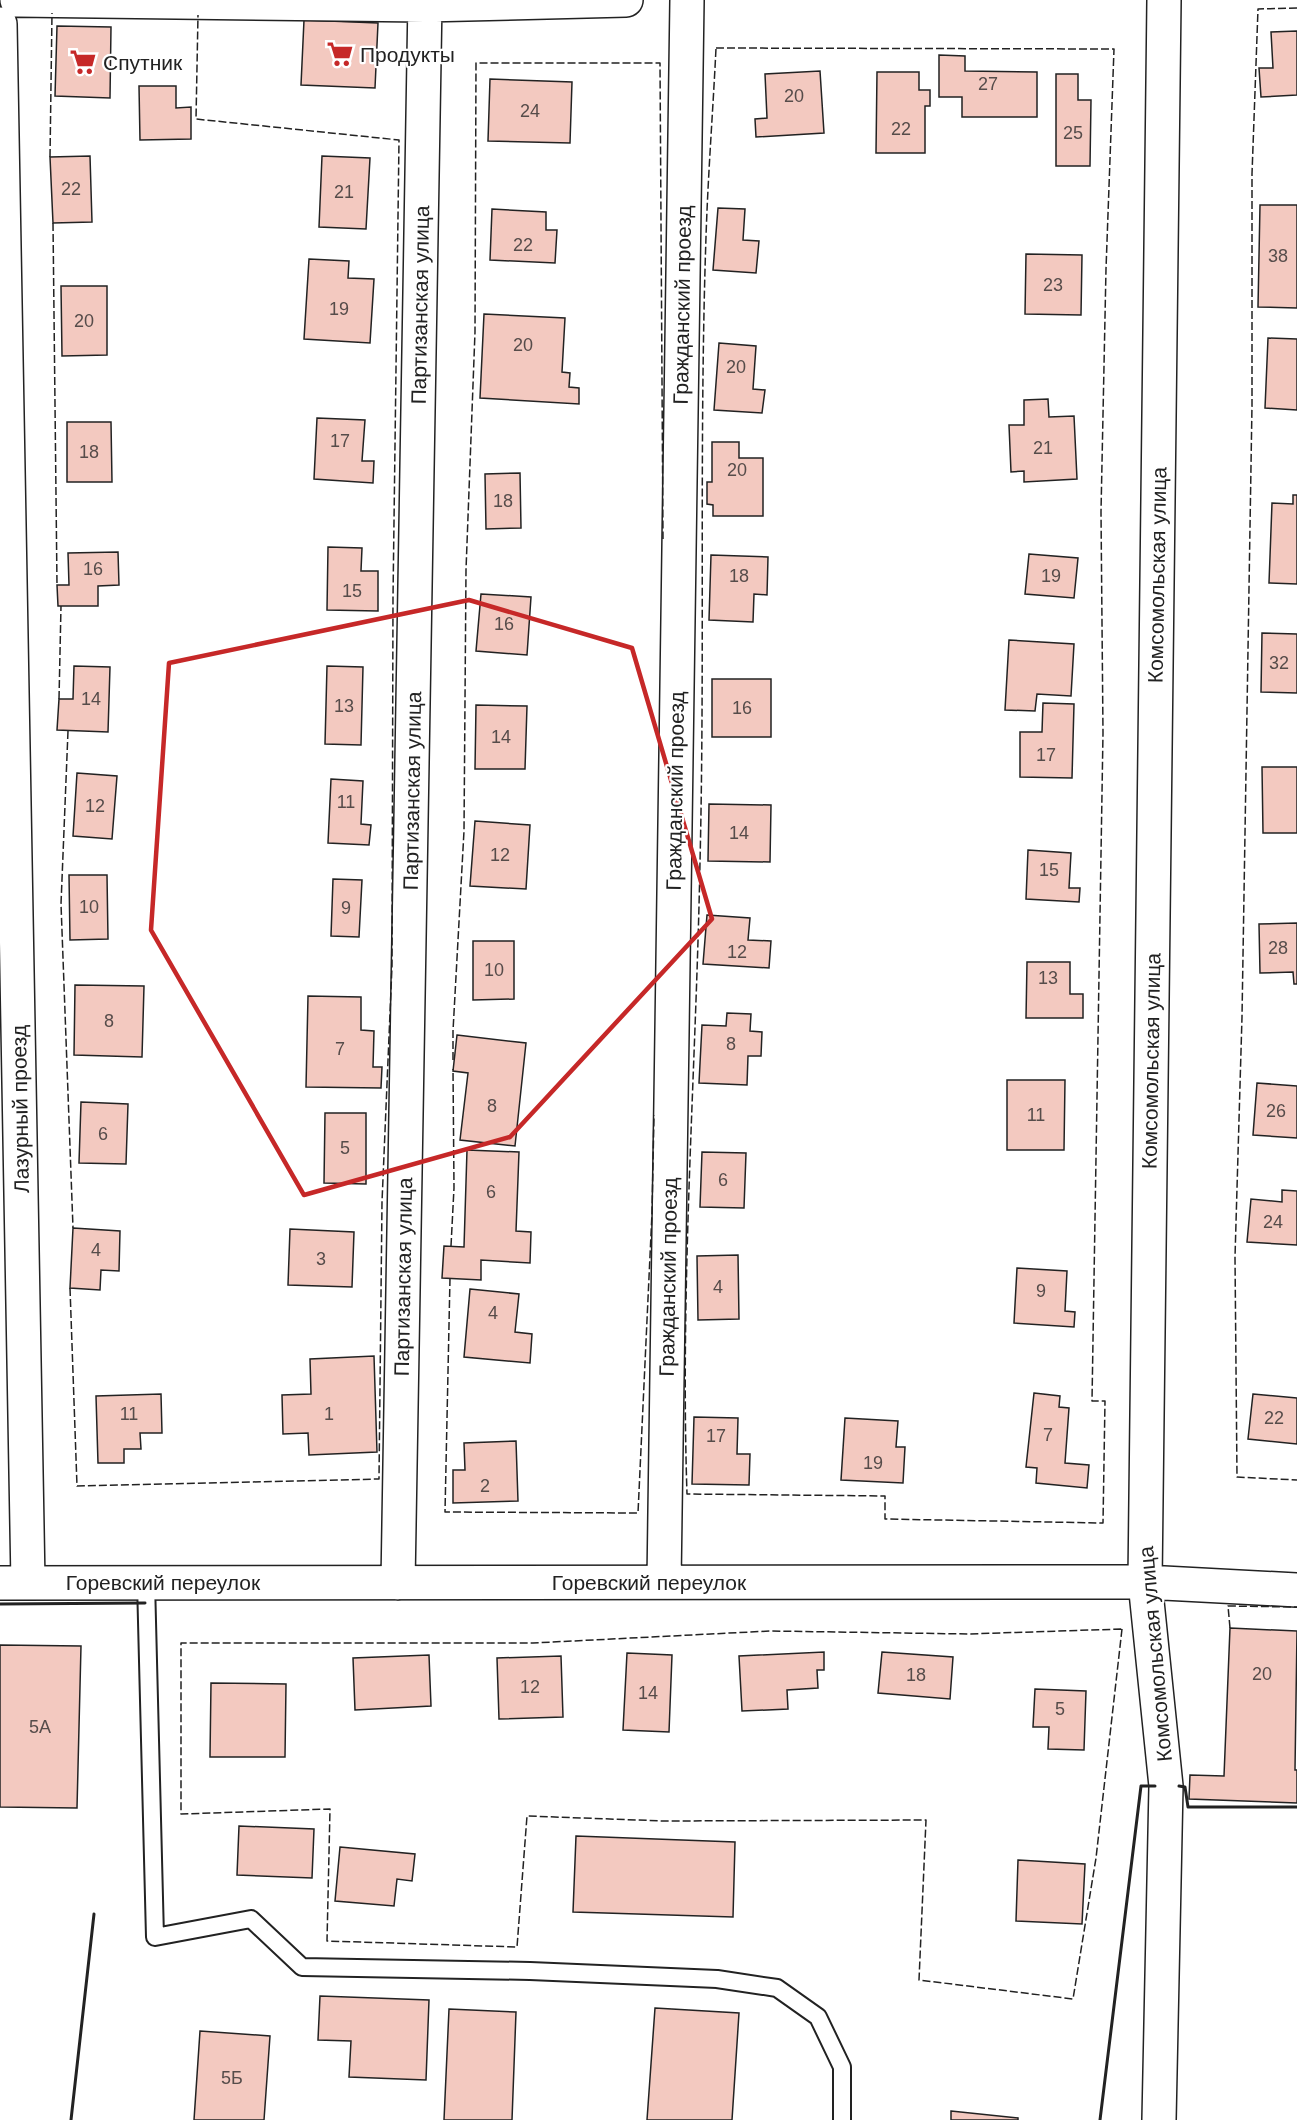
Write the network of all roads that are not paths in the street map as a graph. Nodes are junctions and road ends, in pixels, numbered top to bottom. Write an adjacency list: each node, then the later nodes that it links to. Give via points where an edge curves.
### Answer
1 (17, 0): 5 (street)
2 (626, 0): 5 (street)
3 (687, 0): 8 (street, Гражданский проезд)
4 (1164, 0): 9 (street, Комсомольская улица)
5 (425, 2): 11 (street, Партизанская улица)
6 (0, 24): 10 (street, Лазурный проезд)
7 (146, 1582): 10 (street, Горевский переулок); 11 (street, Горевский переулок); 13 (lane, via 155,1937 251,1919 302,1967 519,1970 717,1979 777,1988 818,2017 842,2067)
8 (664, 1582): 9 (street, Горевский переулок); 11 (street, Горевский переулок)
9 (1145, 1582): 12 (street, Горевский переулок); 14 (street, Комсомольская улица, via 1166,1786)
10 (14, 1583)
11 (398, 1583)
12 (1297, 1590)
13 (842, 2120)
14 (1159, 2120)

